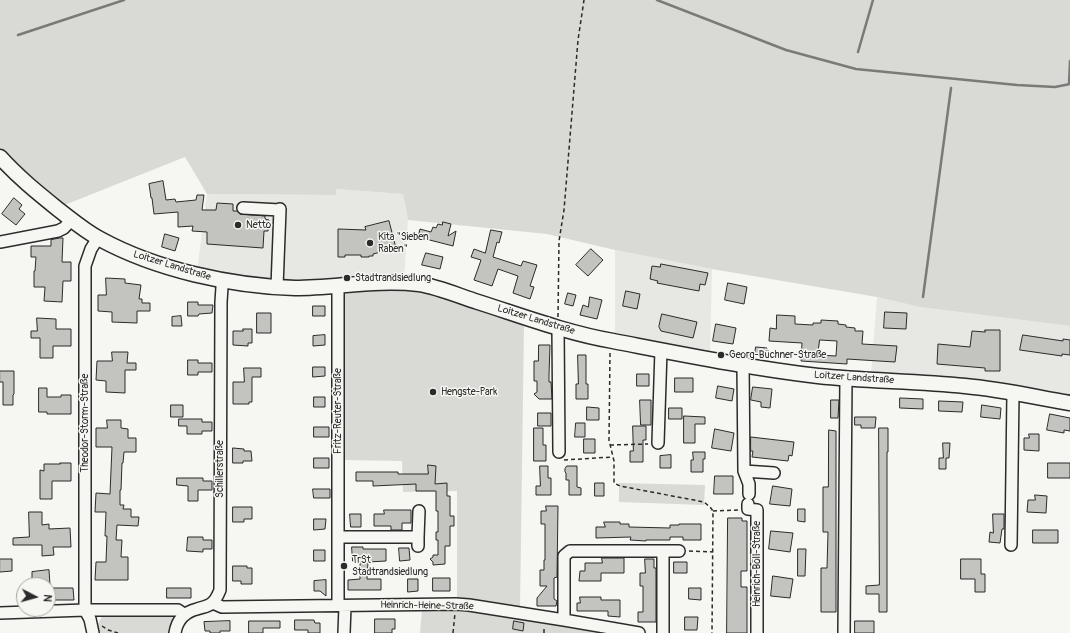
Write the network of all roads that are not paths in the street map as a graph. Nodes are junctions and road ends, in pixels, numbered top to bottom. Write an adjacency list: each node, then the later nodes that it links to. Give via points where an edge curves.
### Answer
1 (0, 157): 3 (main road, Loitzer Landstraße)
2 (243, 208): 8 (street, via 280,209)
3 (71, 220): 4 (main road, Loitzer Landstraße); 5 (street, via 58,231)
4 (98, 238): 6 (main road, Loitzer Landstraße, via 160,264); 28 (street, Theodor-Storm-Straße, via 85,266)
5 (0, 242)
6 (224, 281): 8 (main road, Loitzer Landstraße); 24 (street, Schillerstraße, via 221,302 220,590)
7 (338, 285): 8 (main road, Loitzer Landstraße); 9 (main road, Loitzer Landstraße, via 381,283 428,286); 20 (street, Fritz-Reuter-Straße)
8 (277, 287)
9 (558, 328): 10 (main road, Loitzer Landstraße); 16 (street)
10 (661, 350): 11 (main road, Loitzer Landstraße); 15 (street)
11 (743, 365): 12 (main road, Loitzer Landstraße); 17 (street)
12 (846, 378): 13 (main road, Loitzer Landstraße, via 966,386); 36 (street)
13 (1012, 393): 14 (main road, Loitzer Landstraße); 21 (street)
14 (1070, 403)
15 (658, 443)
16 (558, 452)
17 (744, 471): 18 (street); 35 (street, Heinrich-Böll-Straße, via 749,484 748,502 757,510)
18 (774, 473)
19 (419, 511): 20 (street, via 418,542)
20 (338, 537): 25 (street, Fritz-Reuter-Straße)
21 (1011, 545)
22 (663, 551): 23 (street); 29 (street, via 570,551 564,556); 34 (street)
23 (679, 551)
24 (213, 603): 25 (street, Heinrich-Heine-Straße, via 222,607); 27 (street)
25 (342, 606): 29 (street, Heinrich-Heine-Straße, via 456,604); 32 (street, Fritz-Reuter-Straße)
26 (0, 613): 28 (street)
27 (184, 614): 28 (street, via 178,610); 31 (street, via 176,626)
28 (88, 615): 30 (street)
29 (564, 620): 33 (street, Heinrich-Heine-Straße)
30 (93, 633)
31 (175, 633)
32 (344, 633)
33 (639, 633)
34 (663, 633)
35 (757, 633)
36 (844, 633)

